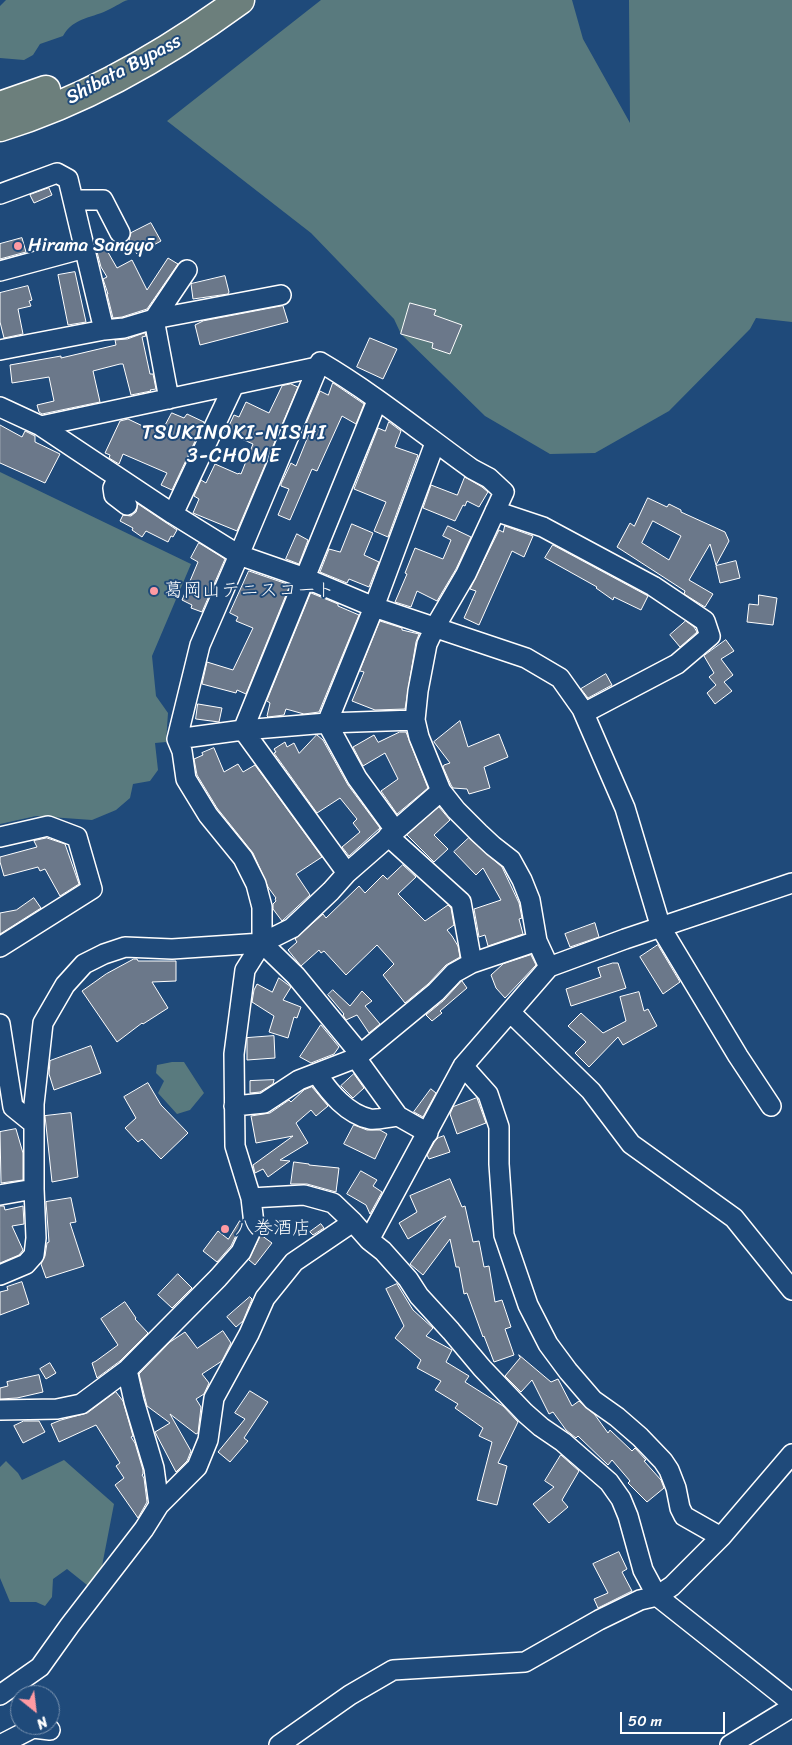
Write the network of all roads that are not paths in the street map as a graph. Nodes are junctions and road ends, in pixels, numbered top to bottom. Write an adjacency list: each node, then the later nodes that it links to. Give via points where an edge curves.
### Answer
1 (210, 0): 3 (highway, Shibata Bypass, via 127,52 61,84)
2 (240, 0): 4 (highway, Shibata Bypass, via 118,77)
3 (0, 106)
4 (0, 127)
5 (0, 194): 6 (street, via 57,173 68,179)
6 (73, 200): 7 (street, via 103,200); 8 (street)
7 (120, 232)
8 (84, 248): 10 (street); 13 (street)
9 (187, 270): 12 (street)
10 (0, 271)
11 (281, 295): 12 (street)
12 (154, 319): 13 (street); 17 (street)
13 (104, 330): 14 (street)
14 (0, 350)
15 (317, 367): 16 (street); 18 (street, via 320,362); 26 (street)
16 (234, 385): 17 (street); 25 (street)
17 (169, 399): 20 (street)
18 (378, 401): 21 (street); 27 (street)
19 (0, 407): 20 (street)
20 (41, 426): 22 (street)
21 (435, 443): 24 (street, via 472,470 489,478 504,492); 28 (street)
22 (118, 478): 23 (street, via 113,488 114,495); 25 (street)
23 (127, 505)
24 (495, 511): 29 (street, via 466,574); 30 (street, via 543,527 654,586 705,621 710,636 677,664)
25 (173, 514): 26 (street)
26 (239, 555): 27 (street); 34 (street, via 200,645)
27 (305, 578): 28 (street); 33 (street)
28 (374, 607): 29 (street); 32 (street)
29 (435, 627): 30 (street, via 526,658 560,678); 31 (street, via 427,644)
30 (584, 713): 40 (street, via 625,808)
31 (415, 720): 32 (street); 35 (street)
32 (327, 723): 33 (street); 36 (street)
33 (243, 730): 34 (street); 38 (street)
34 (177, 739): 42 (street, via 186,778 208,815 243,858 256,884 262,907)
35 (441, 792): 36 (street); 41 (street, via 479,833 512,860 530,900)
36 (392, 833): 38 (street); 44 (street, via 462,902)
37 (0, 837): 43 (street, via 48,826 77,837 92,889)
38 (347, 872): 42 (street, via 292,928)
39 (792, 883): 40 (street)
40 (661, 928): 45 (street); 52 (street)
41 (537, 941): 44 (street); 45 (street)
42 (262, 943): 48 (street, via 296,976 356,1049); 51 (street, via 244,970 234,1054); 55 (street, via 172,949 125,947 84,964 65,985 43,1022)
43 (0, 947)
44 (472, 963): 48 (street, via 454,974)
45 (549, 967): 46 (street)
46 (510, 1012): 49 (street); 63 (street, via 591,1091 631,1144 734,1218)
47 (0, 1024): 53 (street)
48 (356, 1058): 50 (street); 54 (street)
49 (463, 1066): 56 (street); 68 (street, via 488,1094 498,1128 504,1235 528,1305 548,1344 593,1400 663,1460 684,1516)
50 (317, 1074): 51 (street, via 299,1080 264,1103); 54 (street, via 326,1088 352,1112 372,1119)
51 (234, 1106): 59 (street, via 235,1146)
52 (770, 1106)
53 (6, 1108): 55 (street)
54 (398, 1116): 56 (street)
55 (34, 1124): 57 (street)
56 (428, 1133): 61 (street)
57 (34, 1189): 58 (street); 62 (street, via 34,1254 26,1264)
58 (0, 1195)
59 (251, 1198): 60 (street, via 304,1195 333,1203); 64 (street, via 254,1224 241,1252)
60 (353, 1222): 61 (street); 67 (street, via 294,1262 265,1298 214,1398 208,1440 196,1467)
61 (369, 1240): 69 (street, via 383,1251 482,1368 525,1413 609,1482 621,1499 643,1570)
62 (0, 1275)
63 (792, 1290)
64 (127, 1370): 65 (street, via 81,1404 57,1409); 67 (street, via 154,1468)
65 (0, 1410)
66 (792, 1454): 68 (street)
67 (159, 1504): 70 (street, via 144,1529 40,1667)
68 (721, 1537): 69 (street, via 672,1586)
69 (657, 1596): 71 (street); 74 (street, via 640,1600 599,1620 525,1662 393,1670 350,1695)
70 (0, 1696)
71 (792, 1705): 75 (street)
72 (19, 1735): 73 (street)
73 (0, 1745)
74 (279, 1745)
75 (730, 1745)

